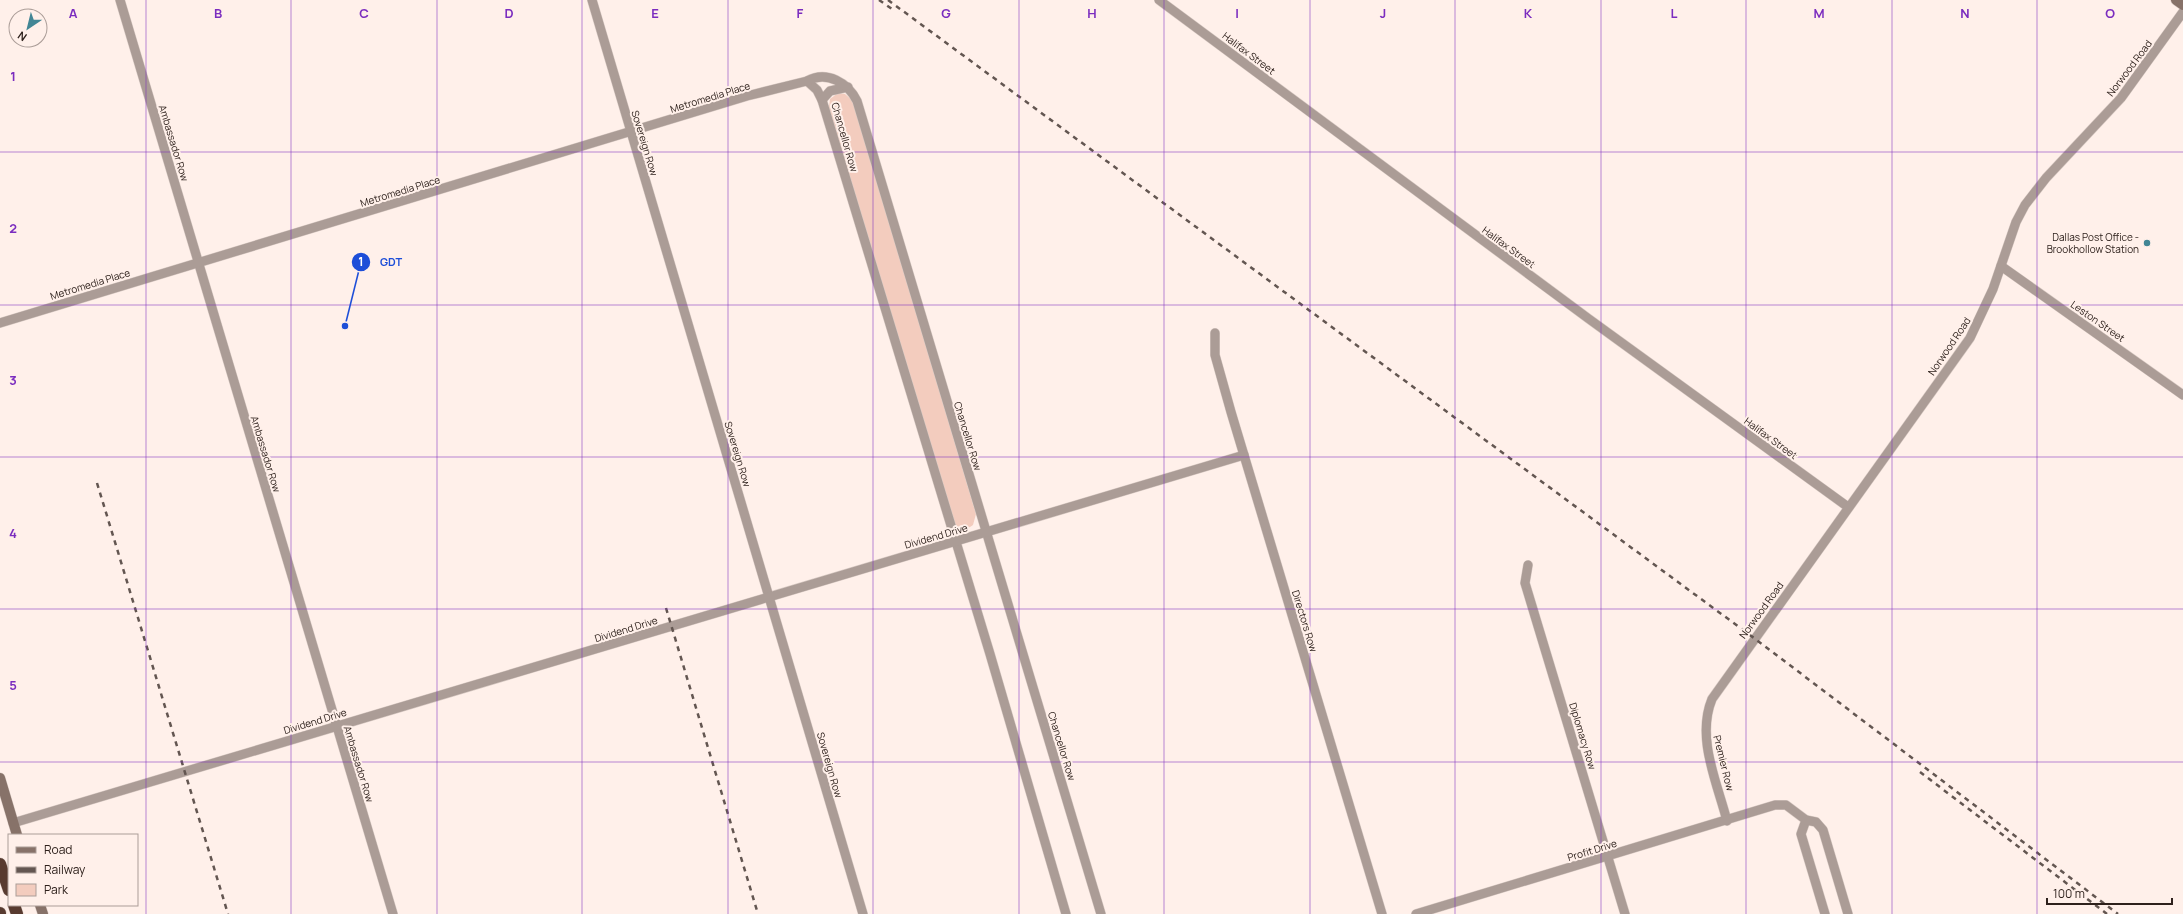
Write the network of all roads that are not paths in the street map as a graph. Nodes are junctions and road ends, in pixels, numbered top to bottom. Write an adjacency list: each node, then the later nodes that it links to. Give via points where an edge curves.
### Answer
1 (120, 0): 11 (street, Ambassador Row)
2 (592, 0): 10 (street, Sovereign Row)
3 (1160, 0): 17 (street, Halifax Street, via 1589,319)
4 (2176, 0): 5 (main road)
5 (2183, 5)
6 (2183, 12): 12 (street, Norwood Road, via 2122,98 2046,178 2025,205 2016,222)
7 (807, 82): 8 (street, via 814,78 826,77); 9 (street, Chancellor Row, via 817,90); 10 (street, Metromedia Place, via 747,96)
8 (848, 88): 9 (street, via 830,91); 18 (street, Chancellor Row, via 857,101)
9 (822, 100): 19 (street, Chancellor Row)
10 (630, 132): 11 (street, Metromedia Place); 21 (street, Sovereign Row)
11 (199, 263): 13 (street, Metromedia Place); 23 (street, Ambassador Row)
12 (2001, 266): 15 (street, Leston Street); 17 (street, Norwood Road, via 1983,313 1970,338)
13 (0, 323)
14 (1215, 333): 16 (street, Directors Row, via 1215,355)
15 (2183, 395)
16 (1244, 455): 18 (street, Dividend Drive); 36 (street, Directors Row)
17 (1848, 507): 22 (street, Norwood Road)
18 (986, 533): 19 (street, Dividend Drive); 35 (street, Chancellor Row)
19 (955, 542): 21 (street, Dividend Drive); 34 (street, Chancellor Row)
20 (1528, 564): 29 (street, Diplomacy Row, via 1524,583)
21 (769, 596): 23 (street, Dividend Drive, via 609,647); 33 (street, Sovereign Row)
22 (1746, 649): 25 (street, Premier Row, via 1712,699 1705,720 1706,741)
23 (336, 726): 27 (street, Dividend Drive); 32 (street, Ambassador Row)
24 (0, 778): 27 (main road)
25 (1727, 820): 26 (street, Profit Drive, via 1775,805 1786,805); 29 (street, Profit Drive)
26 (1806, 820): 39 (street, via 1801,834); 40 (street, via 1816,822 1823,830)
27 (14, 823): 28 (main road)
28 (17, 834)
29 (1608, 857): 37 (street, Profit Drive); 38 (street, Diplomacy Row)
30 (0, 864): 31 (highway)
31 (8, 887)
32 (393, 914)
33 (863, 914)
34 (1066, 914)
35 (1101, 914)
36 (1382, 914)
37 (1416, 914)
38 (1625, 914)
39 (1825, 914)
40 (1848, 914)

